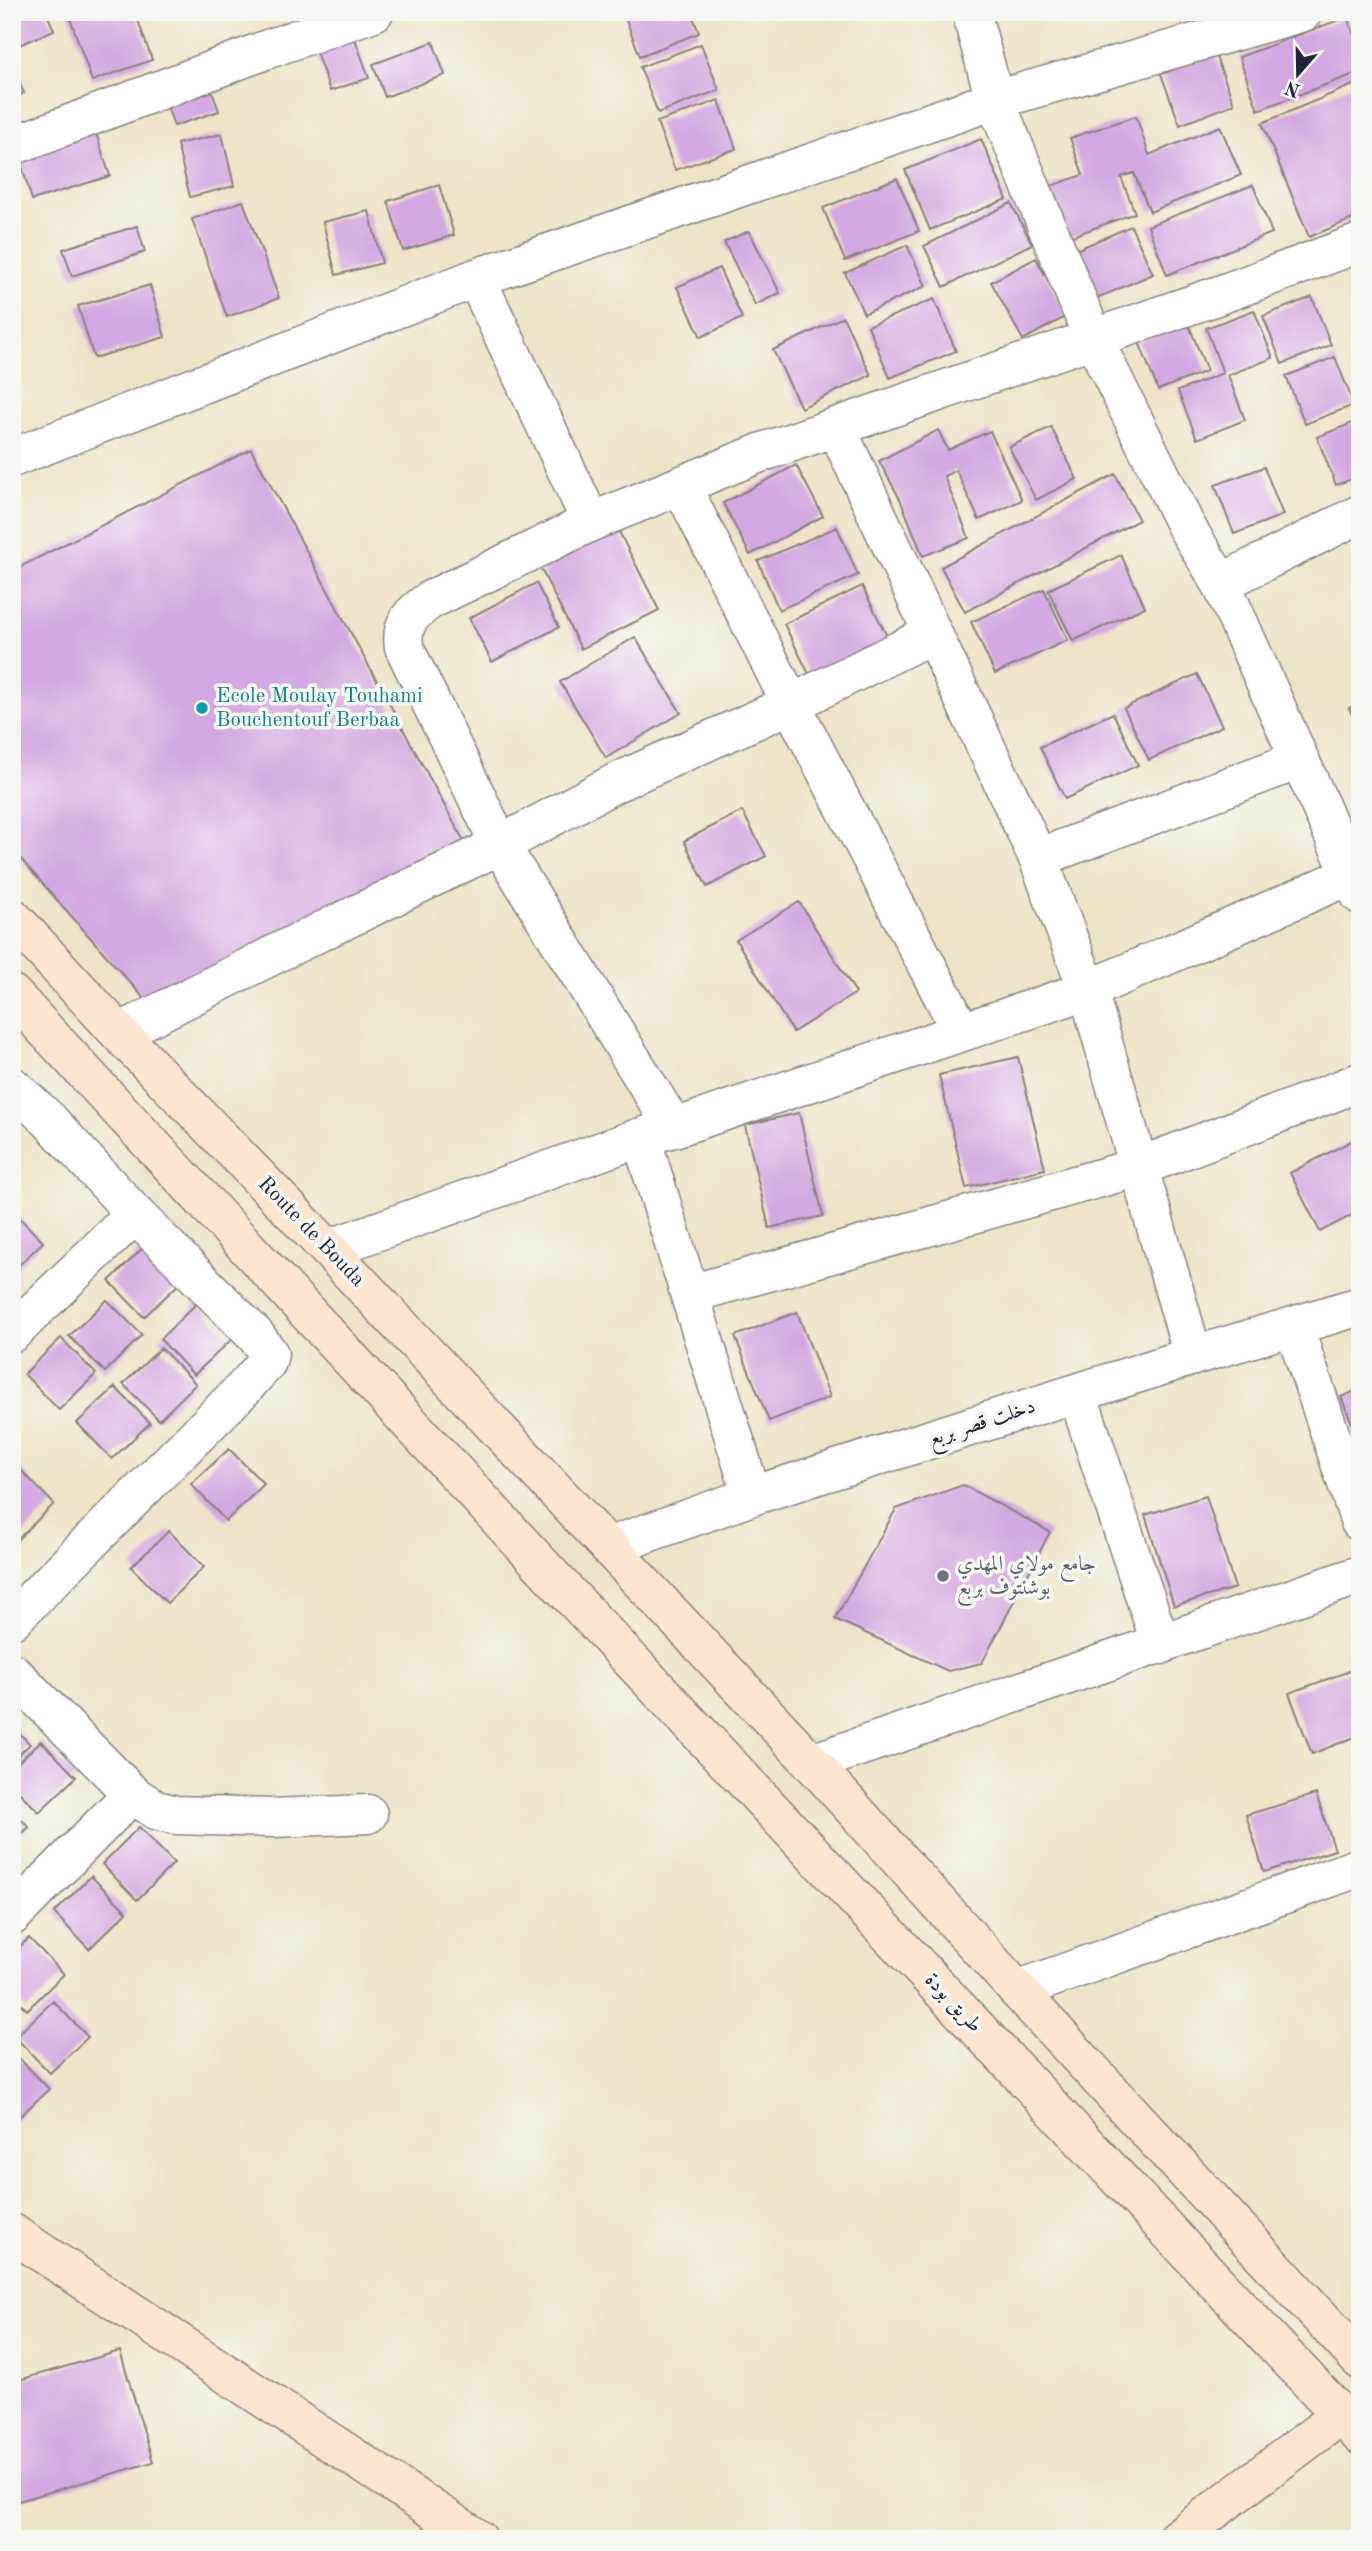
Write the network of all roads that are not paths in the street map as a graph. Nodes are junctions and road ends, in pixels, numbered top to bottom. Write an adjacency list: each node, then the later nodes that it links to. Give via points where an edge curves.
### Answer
1 (374, 12): 5 (street)
2 (971, 12): 4 (street)
3 (1303, 12): 4 (street)
4 (995, 100): 7 (street); 8 (street)
5 (12, 146)
6 (1360, 243): 8 (street)
7 (476, 278): 10 (street); 13 (street)
8 (1093, 338): 9 (street); 14 (street, via 1187,528)
9 (836, 427): 11 (street); 15 (street)
10 (12, 458)
11 (681, 485): 13 (street); 16 (street)
12 (1360, 514): 14 (street)
13 (590, 522): 18 (street, via 430,600 408,616 402,635)
14 (1221, 583): 17 (street)
15 (932, 634): 16 (street); 19 (street)
16 (790, 704): 18 (street, via 615,783); 24 (street)
17 (1299, 760): 19 (street); 20 (street)
18 (500, 845): 25 (street); 28 (street)
19 (1038, 858): 22 (street)
20 (1357, 880): 22 (street)
21 (12, 917): 25 (main road, Route de Bouda)
22 (1088, 990): 24 (street); 29 (street)
23 (12, 994): 53 (main road, طريق بودة)
24 (961, 1031): 28 (street)
25 (119, 1033): 31 (main road, Route de Bouda)
26 (1360, 1082): 29 (street)
27 (12, 1086): 30 (street)
28 (657, 1133): 31 (street); 32 (street)
29 (1139, 1167): 32 (street); 36 (street)
30 (135, 1214): 35 (street); 42 (street, via 256,1336 269,1354 267,1362)
31 (328, 1249): 40 (main road, Route de Bouda)
32 (690, 1294): 38 (street)
33 (1360, 1306): 34 (street, دخلت قصر بربع)
34 (1294, 1327): 36 (street, دخلت قصر بربع); 39 (street)
35 (12, 1333)
36 (1193, 1356): 37 (street, دخلت قصر بربع)
37 (1077, 1393): 38 (street, دخلت قصر بربع); 43 (street)
38 (752, 1496): 40 (street, دخلت قصر بربع)
39 (1360, 1522)
40 (608, 1547): 45 (main road)
41 (1360, 1575): 43 (street)
42 (12, 1620)
43 (1161, 1645): 45 (street)
44 (12, 1672): 46 (street)
45 (812, 1763): 50 (main road)
46 (132, 1794): 47 (street, via 156,1810 176,1815 273,1818); 49 (street)
47 (368, 1814)
48 (1360, 1867): 50 (street)
49 (12, 1916)
50 (1017, 1990): 52 (main road)
51 (12, 2233): 54 (main road)
52 (1360, 2360)
53 (1350, 2425): 55 (main road)
54 (478, 2539)
55 (1176, 2539)

